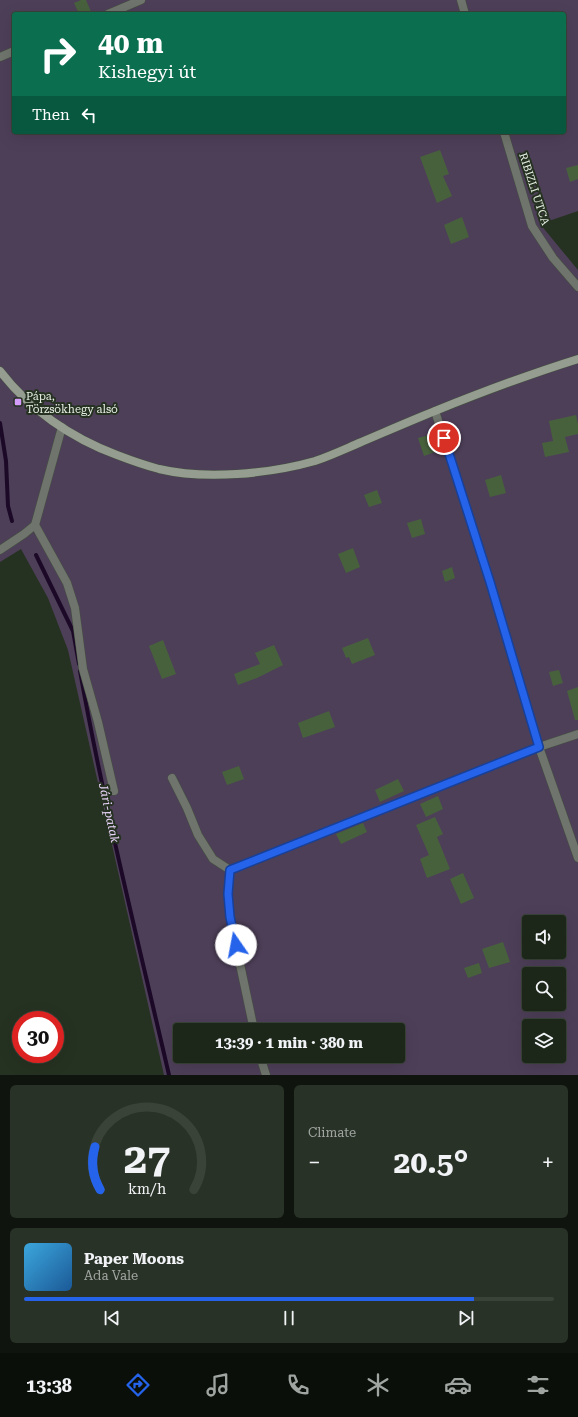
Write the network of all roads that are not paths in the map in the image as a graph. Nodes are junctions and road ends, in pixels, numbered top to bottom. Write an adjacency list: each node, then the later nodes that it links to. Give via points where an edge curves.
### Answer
1 (141, 0): 3 (street)
2 (461, 0): 4 (street)
3 (113, 12)
4 (464, 12)
5 (12, 52): 6 (street)
6 (0, 57)
7 (505, 134): 8 (street, RIBIZLI UTCA, via 532,226 553,258)
8 (578, 287)
9 (578, 359): 11 (main road, via 532,373)
10 (0, 371): 12 (main road, via 33,406)
11 (435, 411): 12 (main road, via 316,460 283,469 228,474 200,474 159,469 96,447); 16 (street)
12 (62, 427): 13 (street)
13 (35, 526): 14 (street); 18 (street, via 67,584 75,608 83,669)
14 (0, 550)
15 (578, 734): 16 (street)
16 (539, 747): 19 (street); 20 (street)
17 (172, 778): 20 (street, via 198,835 213,859)
18 (114, 791)
19 (578, 858)
20 (230, 870): 21 (street, via 230,917)
21 (253, 1023)
22 (262, 1063): 23 (street)
23 (266, 1075)

